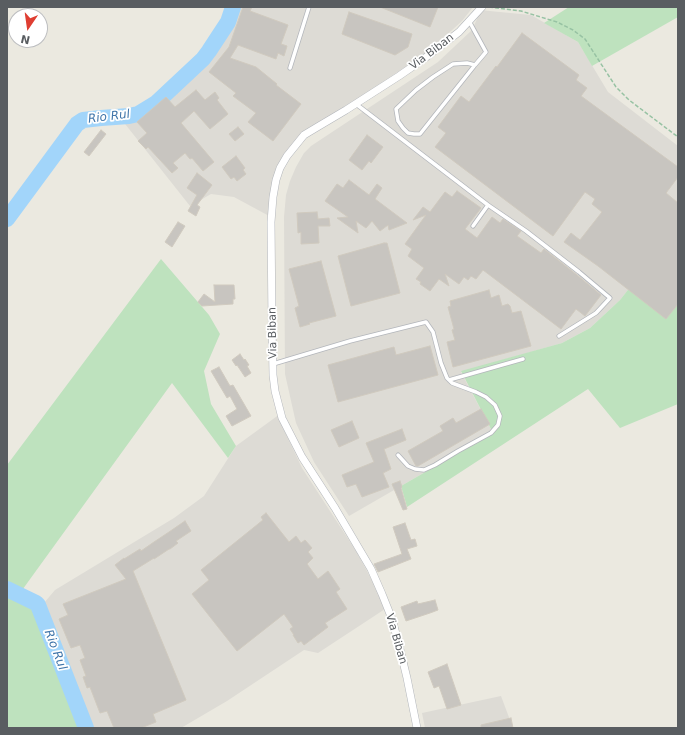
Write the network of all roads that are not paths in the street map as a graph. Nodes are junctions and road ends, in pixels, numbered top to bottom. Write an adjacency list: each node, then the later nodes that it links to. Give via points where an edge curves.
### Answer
1 (308, 7): 5 (lane)
2 (482, 7): 3 (street, Via Biban)
3 (469, 21): 4 (lane, via 486,52); 6 (street, Via Biban, via 426,58)
4 (475, 65): 4 (lane, via 420,134 408,133 403,128 398,121 396,109 416,90 453,64)
5 (290, 68)
6 (356, 104): 7 (lane); 11 (street, Via Biban, via 304,136 287,156 276,180 271,222)
7 (488, 205): 8 (lane); 9 (lane, via 580,272 610,298 596,313)
8 (473, 226)
9 (559, 336)
10 (523, 360): 12 (lane)
11 (273, 364): 12 (lane, via 426,322 433,332 441,363); 14 (street, Via Biban, via 275,391 282,418 302,457 371,570 392,619)
12 (449, 380): 13 (lane, via 495,405 500,416 498,425 491,433 424,470 408,466)
13 (398, 455)
14 (417, 728)

